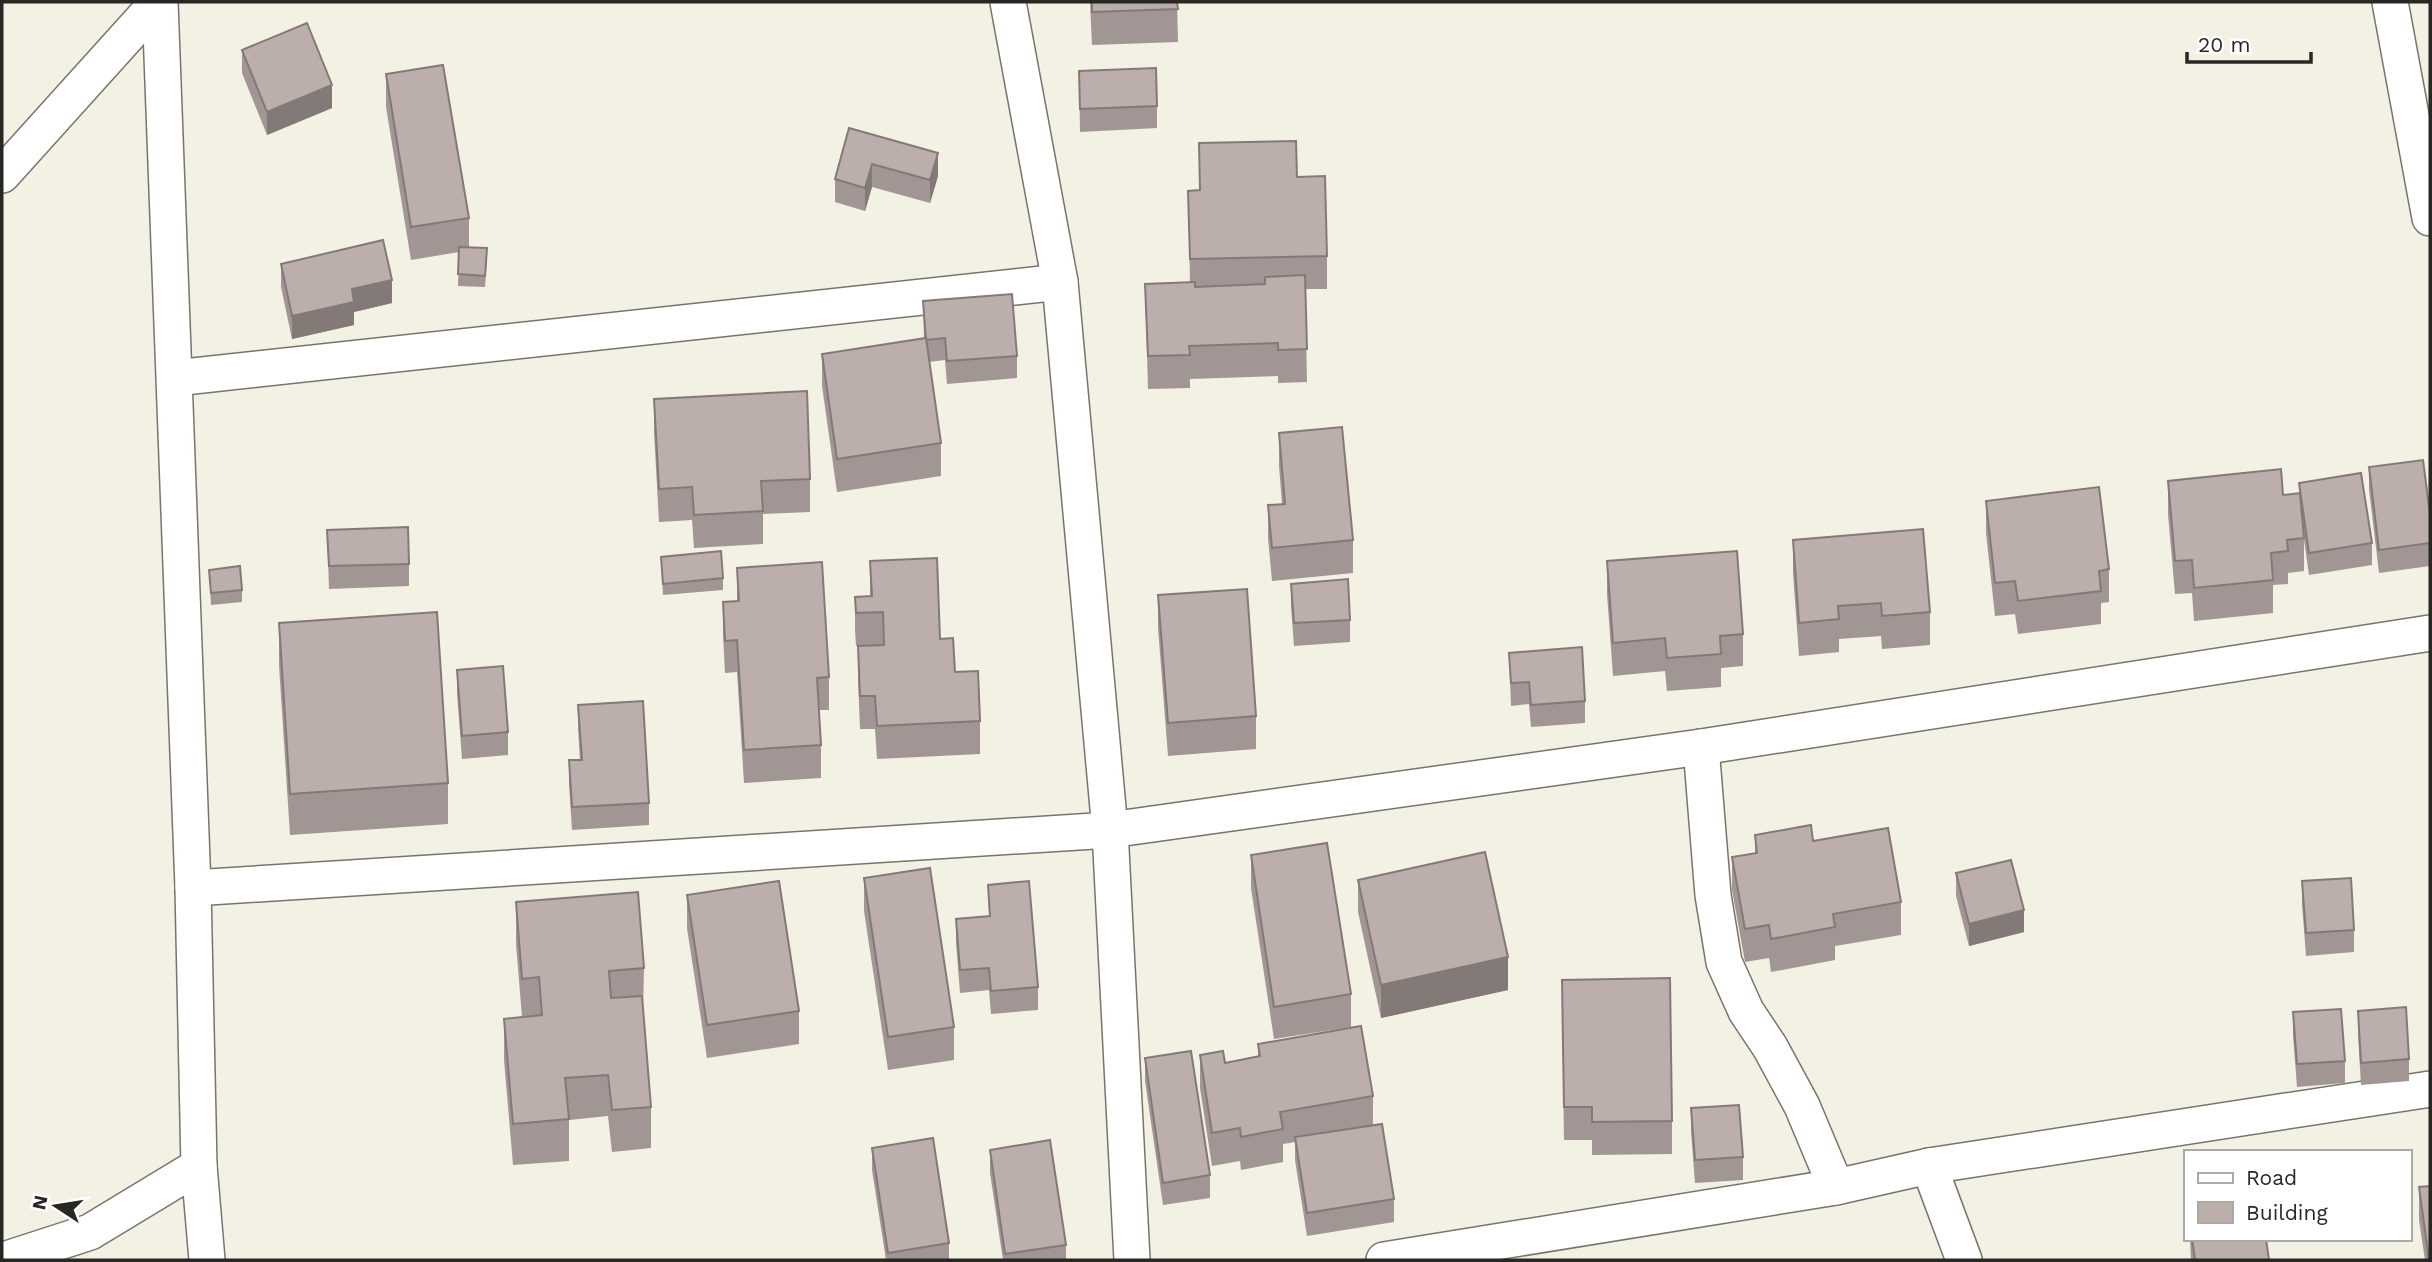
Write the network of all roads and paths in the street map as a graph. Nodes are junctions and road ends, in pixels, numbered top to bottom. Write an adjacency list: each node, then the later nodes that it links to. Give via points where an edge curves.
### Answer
1 (159, 2): 5 (street); 8 (street)
2 (1009, 2): 7 (street)
3 (2390, 2): 4 (street)
4 (2423, 133): 6 (street)
5 (2, 175)
6 (2430, 218)
7 (1060, 282): 8 (street); 11 (street)
8 (174, 378): 12 (street)
9 (2430, 633): 10 (street)
10 (1701, 747): 11 (street); 16 (street, via 1713,895 1724,962 1746,1011 1801,1106)
11 (1110, 830): 12 (street); 19 (street)
12 (194, 888): 14 (street)
13 (2430, 1089): 15 (street)
14 (199, 1166): 17 (street, via 90,1232); 18 (street)
15 (1929, 1166): 16 (street); 21 (street)
16 (1836, 1186): 20 (street)
17 (9, 1258)
18 (207, 1260)
19 (1132, 1260)
20 (1384, 1260)
21 (1964, 1260)

